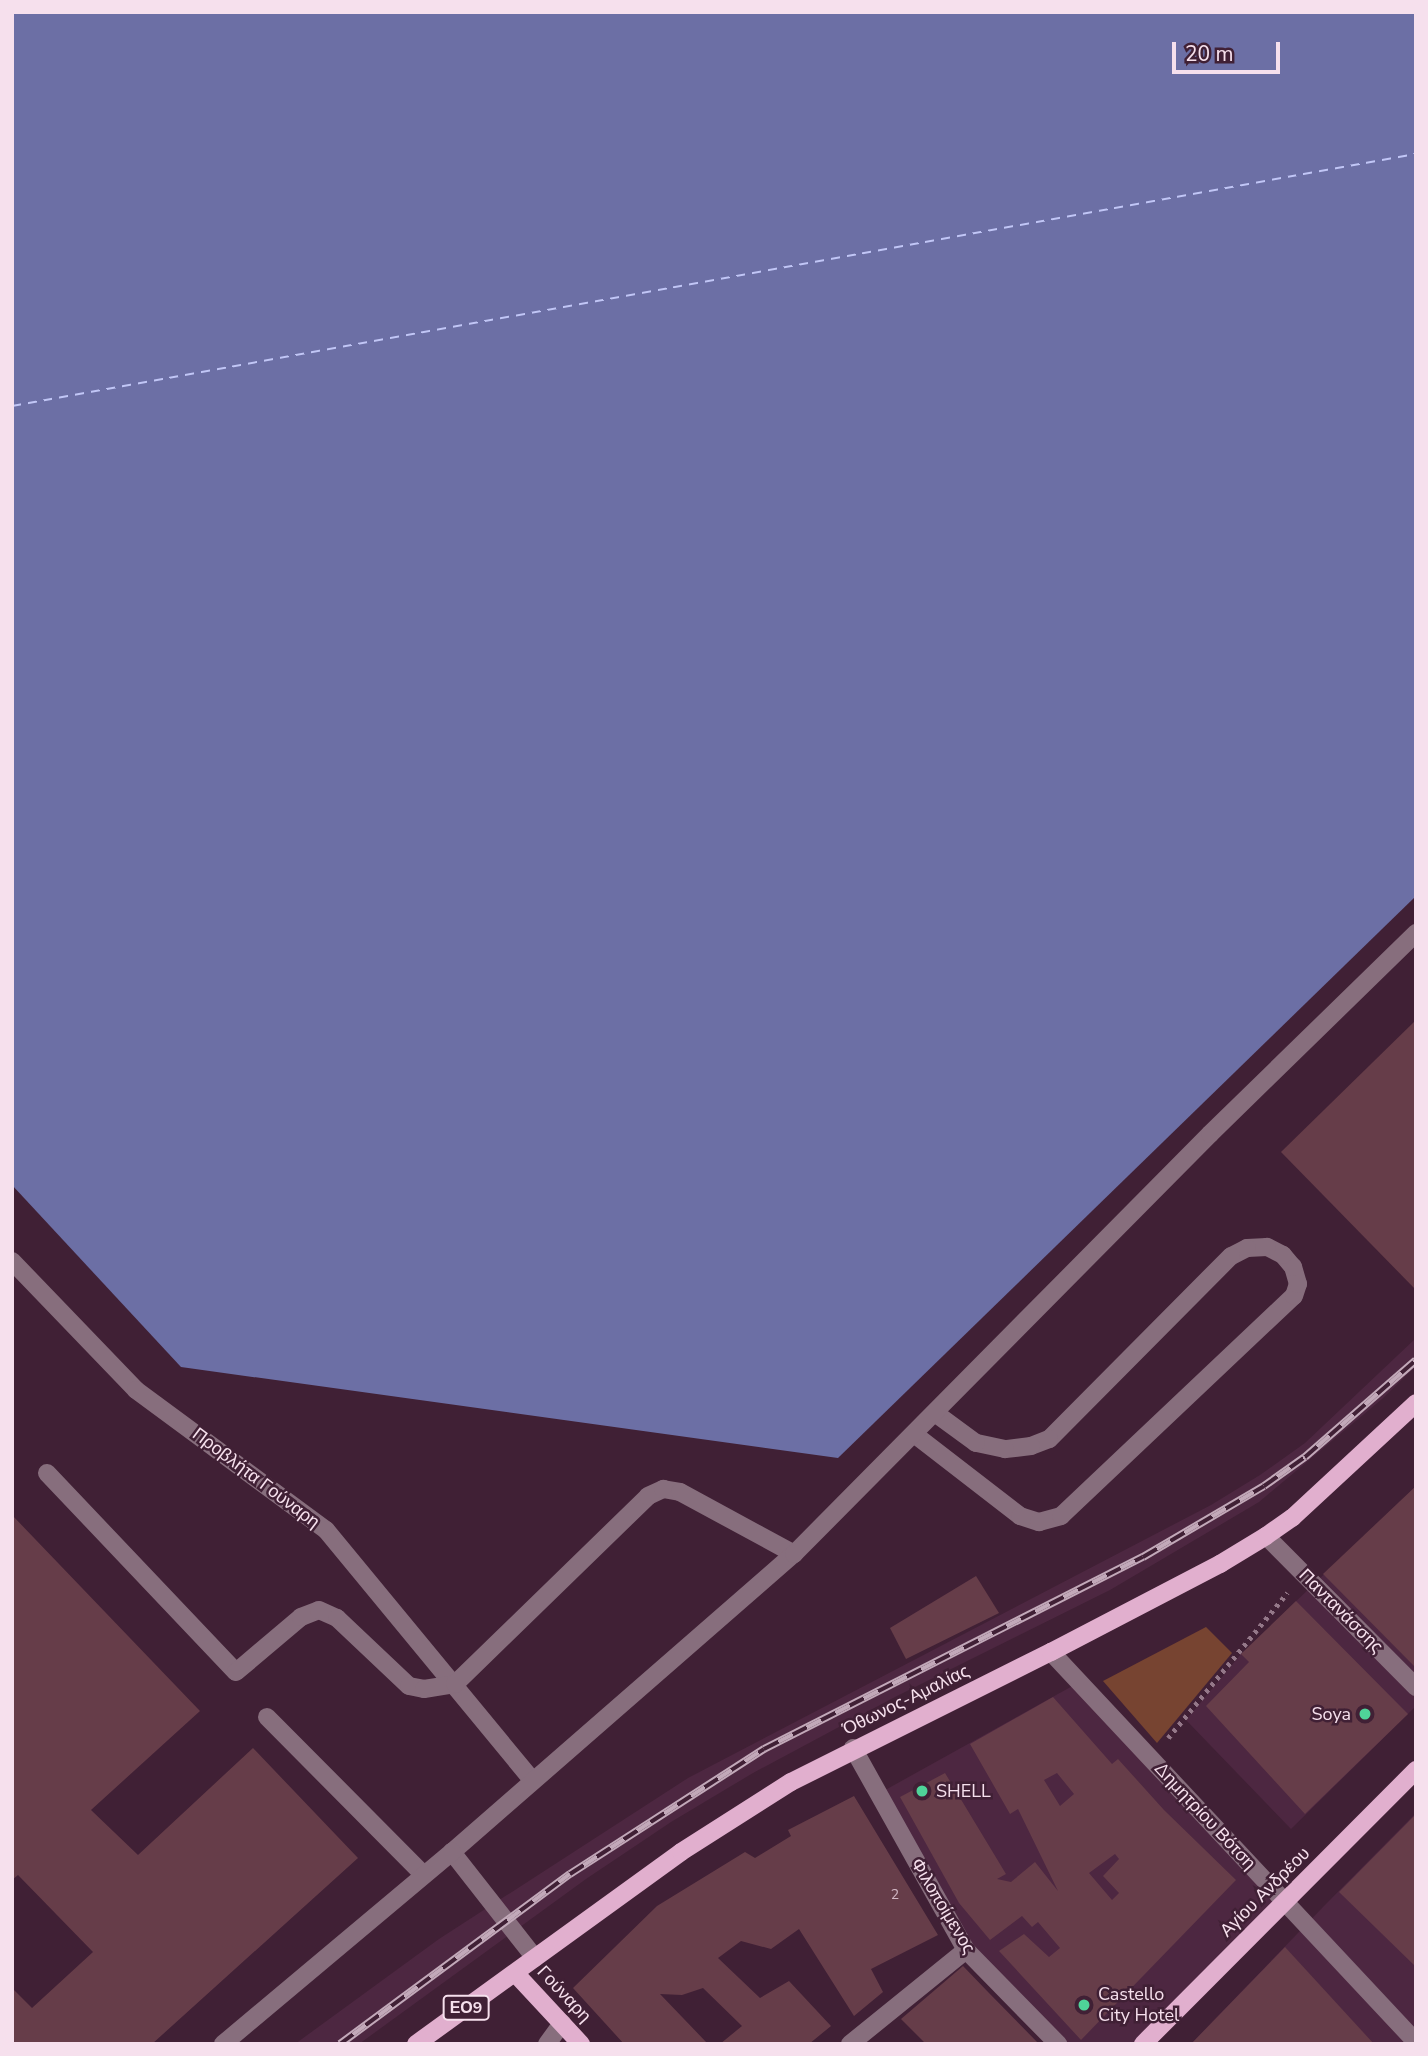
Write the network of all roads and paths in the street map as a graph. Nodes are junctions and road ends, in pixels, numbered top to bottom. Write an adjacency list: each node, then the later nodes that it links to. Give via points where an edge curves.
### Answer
1 (1416, 933): 4 (street)
2 (12, 1261): 11 (street, Προβλήτα Γούναρη, via 136,1390 326,1530)
3 (1416, 1403): 7 (main road, Όθωνος-Αμαλίας, via 1292,1518)
4 (935, 1413): 5 (street); 5 (street, via 976,1443 1005,1449 1049,1439 1231,1256 1247,1248 1267,1247 1293,1267 1298,1284 1294,1296 1061,1516 1039,1522 1020,1516)
5 (914, 1434): 8 (street)
6 (47, 1473): 11 (street, via 236,1672 301,1617 319,1610 337,1618 409,1686 424,1689)
7 (1266, 1536): 9 (street, Παντανάσσης); 10 (main road, Όθωνος-Αμαλίας)
8 (794, 1554): 11 (street, via 680,1492 655,1492); 17 (street)
9 (1303, 1574): 12 (street, Παντανάσσης); 15 (path)
10 (1051, 1652): 14 (main road, Όθωνος-Αμαλίας); 15 (street, Δημητρίου Βότση)
11 (455, 1684): 17 (street, Προβλήτα Γούναρη)
12 (1416, 1687)
13 (267, 1717): 19 (street)
14 (853, 1748): 21 (street, Φιλοποίμενος); 22 (main road, Όθωνος-Αμαλίας, via 681,1852)
15 (1151, 1759): 20 (street, Δημητρίου Βότση)
16 (1416, 1770): 20 (main road, Αγίου Ανδρέου)
17 (533, 1781): 18 (street)
18 (452, 1852): 19 (street); 22 (street)
19 (423, 1874): 26 (street)
20 (1284, 1902): 25 (street, Δημητρίου Βότση); 32 (main road, Αγίου Ανδρέου)
21 (966, 1950): 30 (street); 31 (street, Φιλοποίμενος)
22 (535, 1958): 23 (main road, Όθωνος-Αμαλίας)
23 (515, 1973): 24 (main road, Γούναρη); 27 (main road, Όθωνος-Αμαλίας / ΕΟ9)
24 (562, 2023): 28 (street); 29 (main road, Γούναρη)
25 (1416, 2042)
26 (223, 2044)
27 (416, 2044)
28 (547, 2044)
29 (581, 2044)
30 (850, 2044)
31 (1058, 2044)
32 (1143, 2044)

